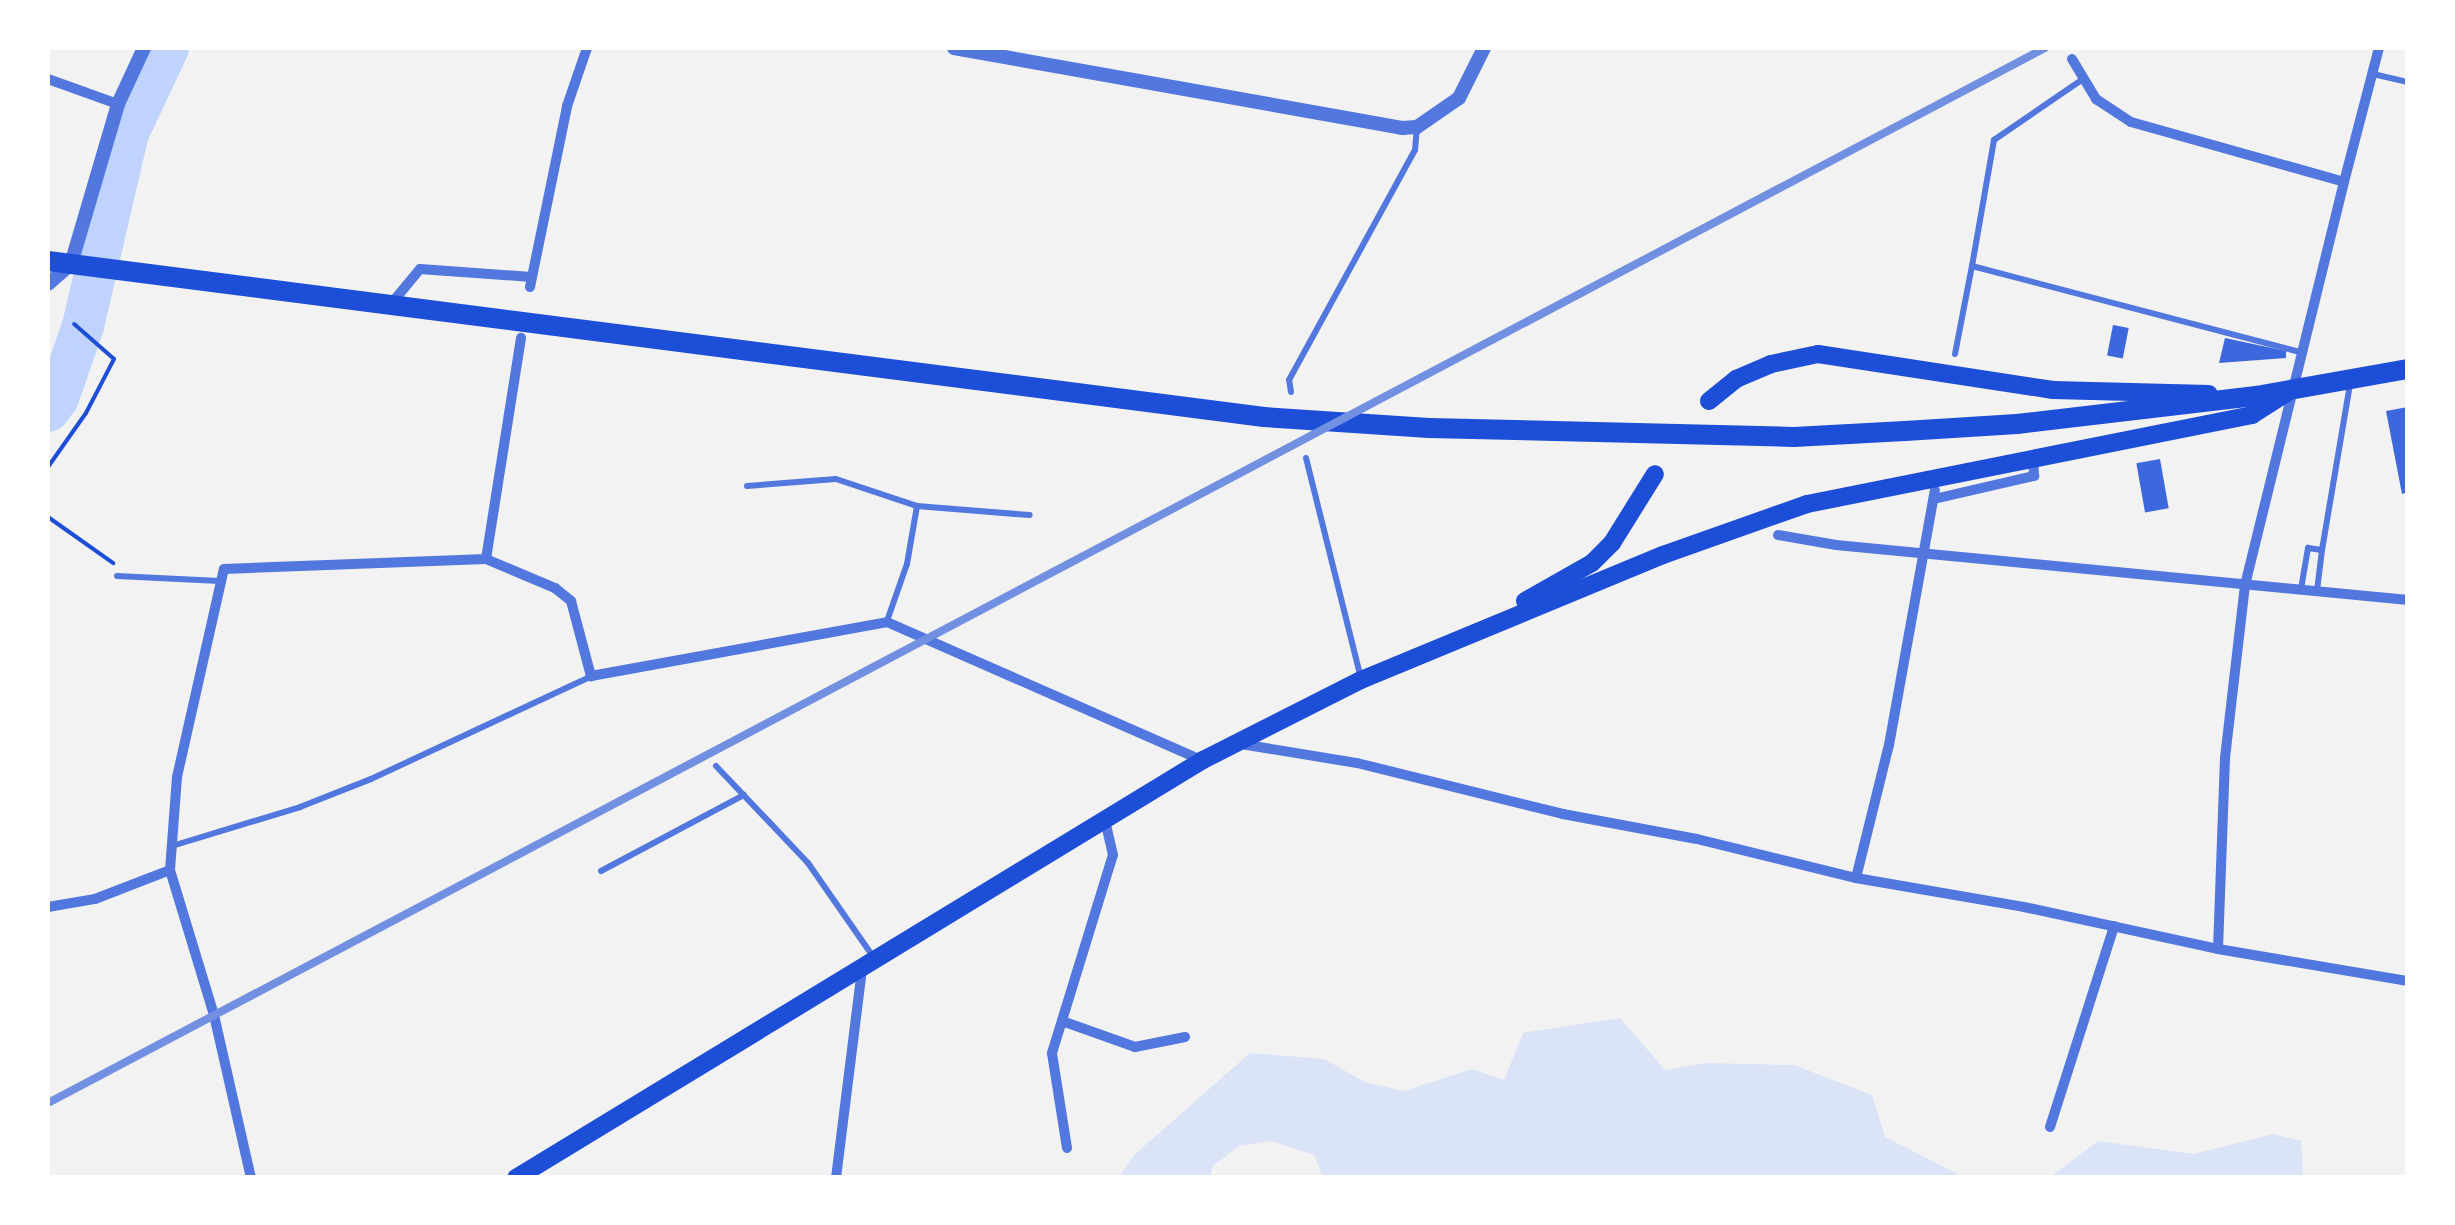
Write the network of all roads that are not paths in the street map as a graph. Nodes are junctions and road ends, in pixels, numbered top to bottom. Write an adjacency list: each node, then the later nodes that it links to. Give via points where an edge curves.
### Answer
1 (144, 48): 11 (street)
2 (587, 48): 18 (street, via 531,282 420,269)
3 (954, 48): 12 (street)
4 (1484, 48): 12 (street, via 1459,98)
5 (2379, 48): 7 (street)
6 (2072, 59): 9 (street)
7 (2373, 74): 10 (lane); 13 (street)
8 (48, 79): 11 (street)
9 (2082, 79): 13 (street, via 2096,98 2132,122); 16 (lane, via 1994,140)
10 (2408, 82)
11 (118, 104): 15 (street)
12 (1417, 127): 25 (lane, via 1415,150 1289,380)
13 (2344, 182): 20 (street)
14 (48, 261): 15 (highway)
15 (77, 265): 17 (street); 18 (highway)
16 (1972, 266): 20 (lane); 21 (lane)
17 (48, 284)
18 (390, 304): 26 (highway, via 1264,417 1429,428 1794,436 2016,424)
19 (521, 338): 37 (street)
20 (2300, 352): 24 (street)
21 (1955, 354)
22 (2408, 369): 23 (highway)
23 (2351, 379): 24 (highway); 35 (lane)
24 (2292, 390): 26 (highway); 29 (main road, via 2252,414); 40 (street)
25 (1291, 392)
26 (2256, 396): 27 (main road, via 2054,390 1818,354 1736,379)
27 (1709, 401)
28 (1306, 458): 47 (lane)
29 (2033, 458): 36 (street, via 2034,476 1934,494); 45 (main road, via 1806,504)
30 (1656, 474): 45 (main road, via 1592,563)
31 (747, 486): 32 (lane, via 836,479)
32 (918, 506): 33 (lane); 44 (lane)
33 (1030, 515)
34 (1778, 535): 36 (street)
35 (2322, 550): 41 (lane, via 2308,548); 42 (lane)
36 (1925, 552): 40 (street); 56 (street)
37 (486, 560): 39 (street, via 224,570); 46 (street, via 571,601)
38 (117, 576): 39 (lane)
39 (221, 582): 53 (street, via 176,777)
40 (2245, 585): 41 (street); 59 (street, via 2225,758)
41 (2301, 590): 42 (street)
42 (2317, 592): 43 (street)
43 (2408, 600)
44 (887, 622): 46 (street); 49 (street)
45 (1459, 638): 47 (main road)
46 (591, 676): 53 (lane, via 371,779)
47 (1361, 680): 48 (main road)
48 (1235, 743): 49 (main road); 56 (street, via 1357,762)
49 (1203, 760): 52 (main road)
50 (716, 766): 51 (lane)
51 (744, 796): 55 (lane); 60 (lane, via 808,863)
52 (1105, 819): 60 (main road); 62 (street, via 1113,856)
53 (170, 846): 54 (street)
54 (170, 870): 57 (street, via 95,899); 66 (street, via 214,1014)
55 (601, 871)
56 (1856, 878): 58 (street)
57 (48, 907)
58 (2114, 926): 59 (street); 64 (street)
59 (2218, 949): 61 (street)
60 (868, 963): 67 (main road); 68 (street)
61 (2408, 981)
62 (1062, 1021): 63 (street, via 1135,1047); 65 (street, via 1052,1053)
63 (1185, 1037)
64 (2050, 1127)
65 (1067, 1148)
66 (251, 1178)
67 (516, 1178)
68 (836, 1178)

